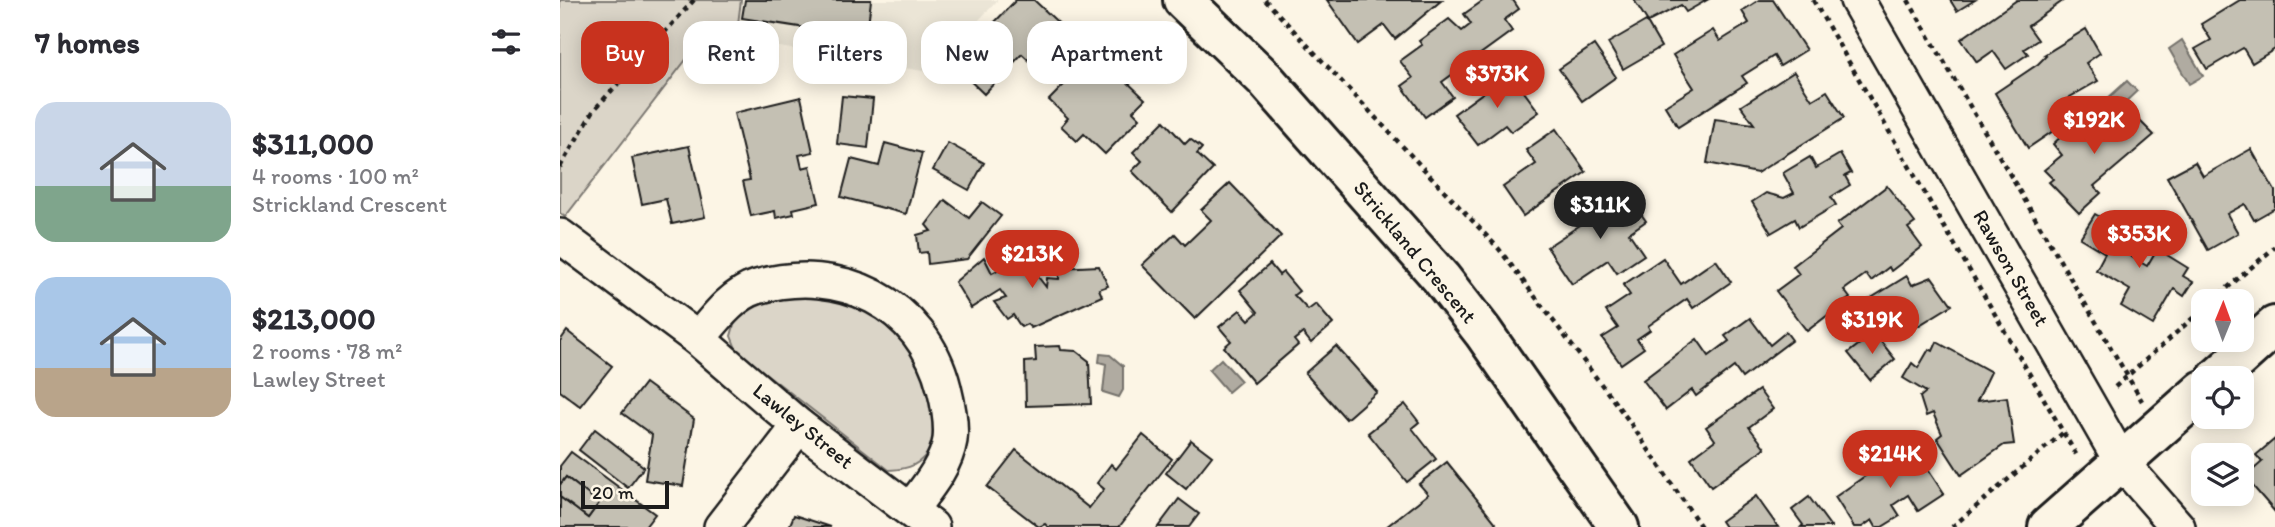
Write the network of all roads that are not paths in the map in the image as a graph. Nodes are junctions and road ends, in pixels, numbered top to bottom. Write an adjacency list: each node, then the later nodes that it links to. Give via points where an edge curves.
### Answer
1 (1183, 0): 12 (street, Strickland Crescent, via 1265,79 1441,278)
2 (1857, 0): 9 (street, Rawson Street, via 2093,409)
3 (560, 236): 5 (street, Lawley Street)
4 (2275, 326): 6 (street)
5 (698, 339): 8 (street, Lawley Street); 10 (street, Lawley Street, via 727,305 755,287 823,281 853,286 881,299 924,338 938,364 948,402 950,441)
6 (2230, 366)
7 (2191, 401): 9 (street)
8 (799, 426): 10 (street, Lawley Street); 11 (street)
9 (2109, 475): 13 (street); 14 (street, Rawson Street)
10 (922, 518)
11 (721, 527)
12 (1619, 527)
13 (2048, 527)
14 (2178, 527)

